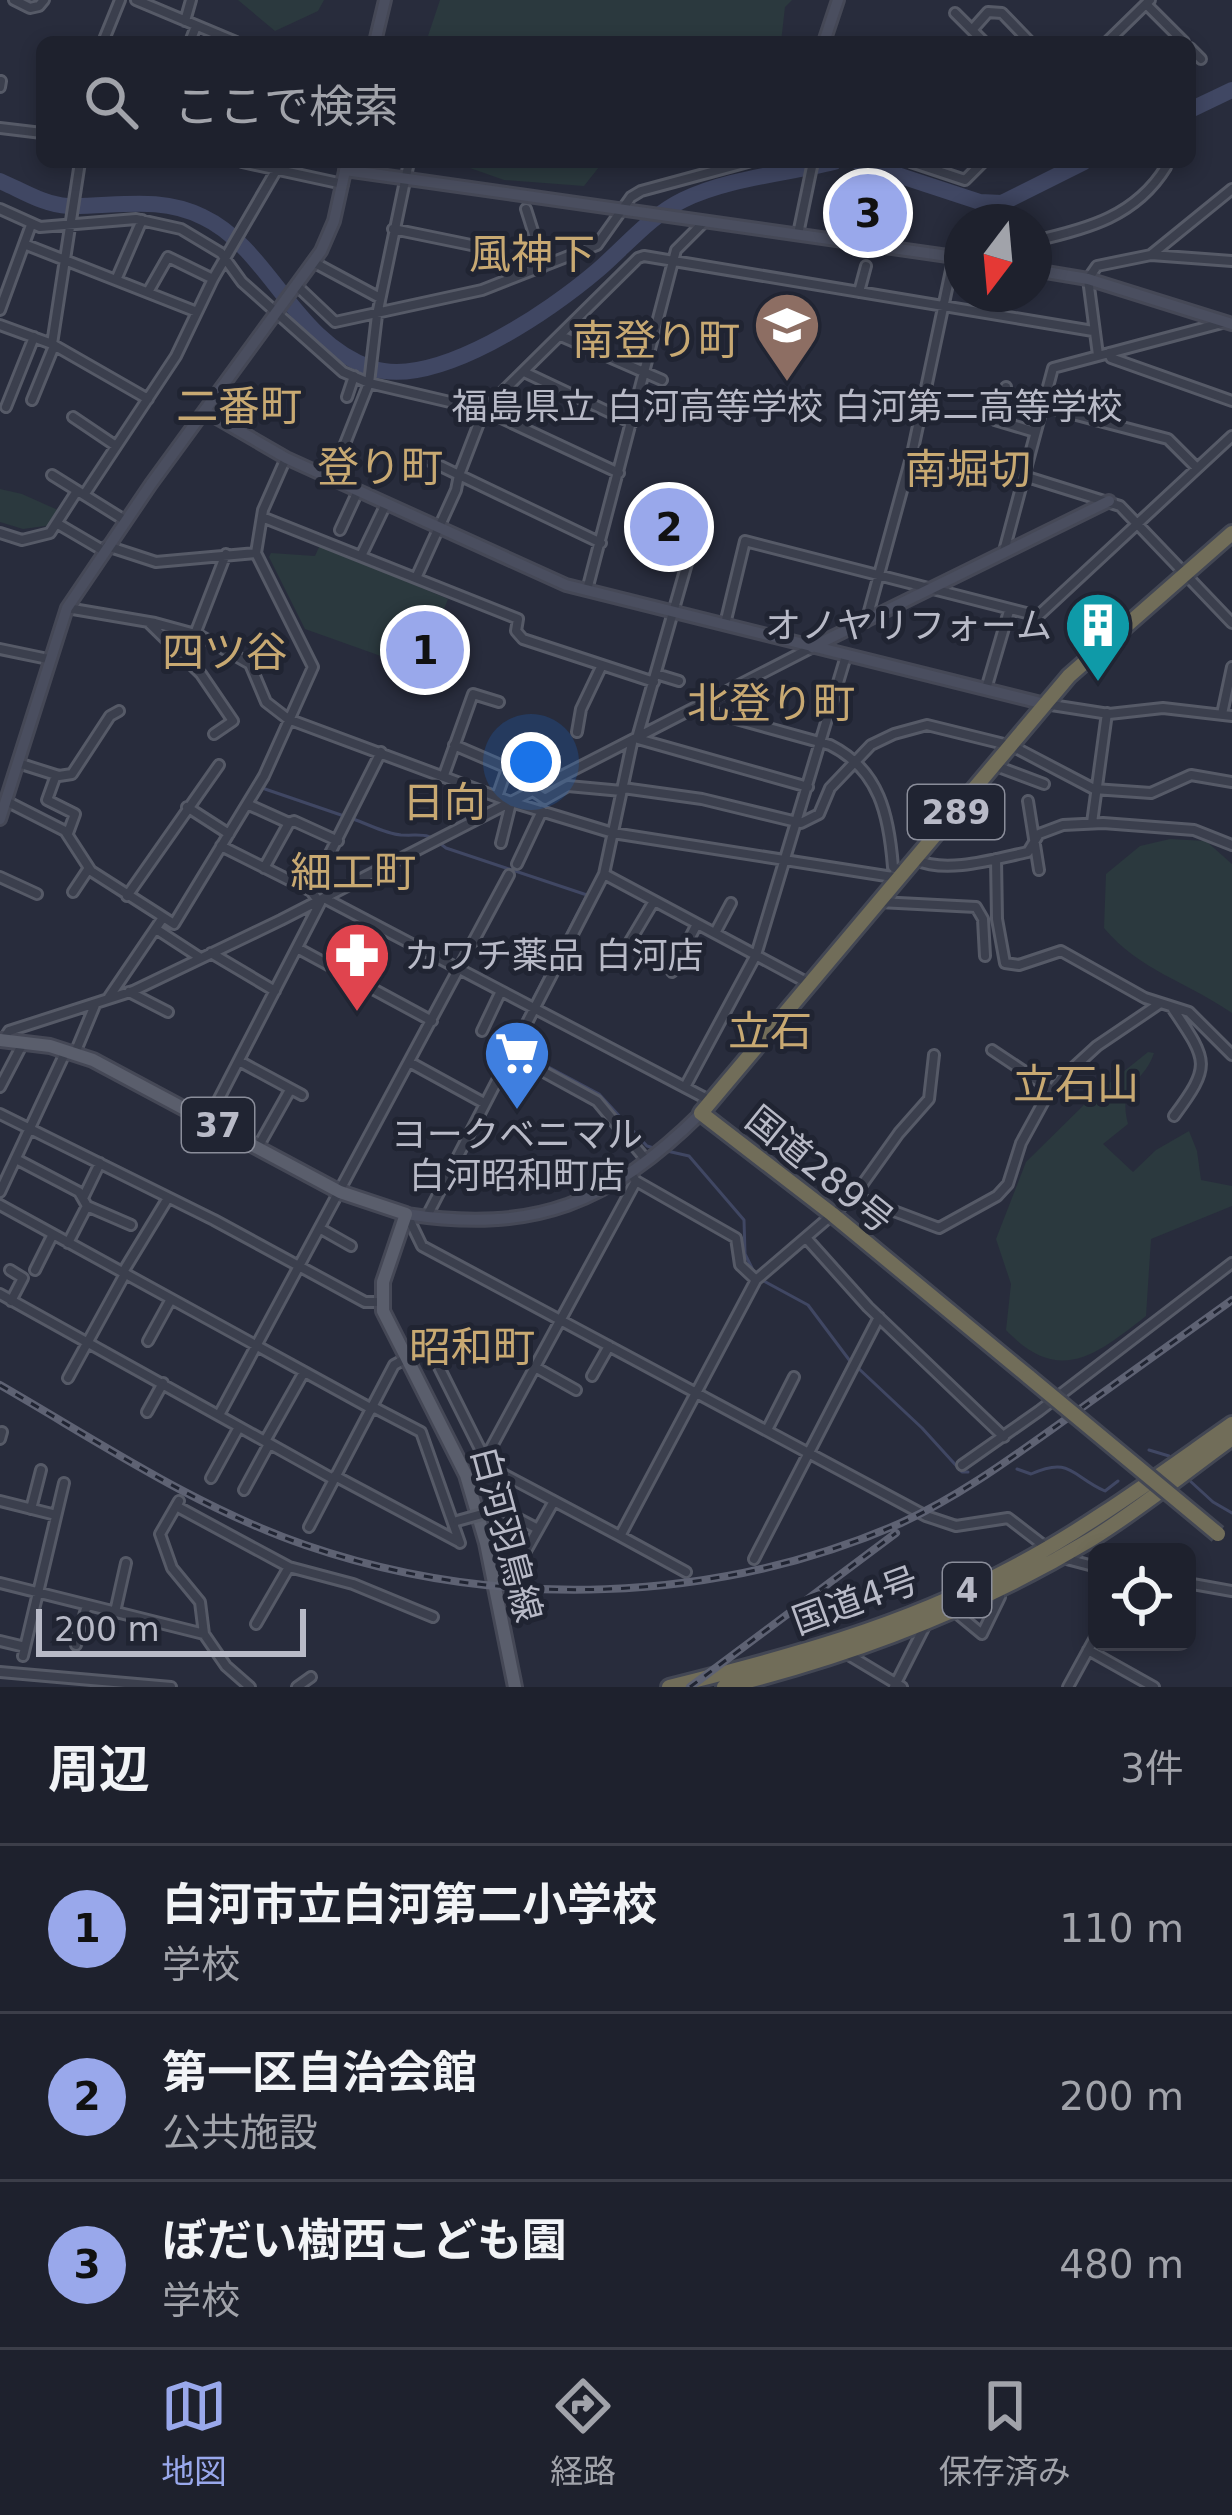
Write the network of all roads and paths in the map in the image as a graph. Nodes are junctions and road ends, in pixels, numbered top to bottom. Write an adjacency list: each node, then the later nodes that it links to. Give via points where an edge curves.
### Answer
1 (14, 0): 2 (street, via 30,8)
2 (44, 0)
3 (120, 0): 13 (street)
4 (136, 0): 10 (street)
5 (191, 0): 10 (street)
6 (385, 0): 16 (street)
7 (838, 0): 17 (street)
8 (1148, 2): 20 (street); 21 (street)
9 (955, 13): 12 (street)
10 (185, 21): 11 (street)
11 (196, 26): 14 (street); 15 (street)
12 (972, 30): 18 (street); 19 (street, via 988,12 1002,14)
13 (105, 36)
14 (192, 36)
15 (221, 36)
16 (376, 36)
17 (826, 36)
18 (978, 36)
19 (1024, 36)
20 (1113, 36)
21 (1179, 36)
22 (1196, 53): 23 (street)
23 (1201, 58)
24 (0, 128): 25 (street)
25 (36, 133)
26 (79, 168): 46 (street)
27 (272, 168): 36 (street)
28 (346, 168): 38 (street)
29 (356, 168): 37 (street)
30 (407, 168): 37 (street)
31 (726, 168): 42 (street, via 641,191)
32 (811, 168): 48 (street)
33 (928, 168): 34 (street, via 965,180)
34 (977, 168)
35 (1165, 168): 49 (street, via 1135,204)
36 (277, 169): 38 (street); 53 (street)
37 (403, 178): 42 (street); 47 (street)
38 (343, 184): 57 (street)
39 (1232, 189): 52 (street)
40 (0, 209): 45 (street)
41 (526, 209): 58 (street)
42 (629, 210): 43 (street); 58 (street, via 597,245)
43 (700, 219): 48 (street); 55 (street)
44 (142, 220): 46 (street); 53 (street, via 181,229); 66 (street)
45 (32, 225): 46 (street); 50 (street)
46 (73, 225): 54 (street)
47 (393, 229): 63 (street, via 476,246); 70 (street)
48 (798, 234): 51 (street)
49 (1052, 236)
50 (24, 244): 54 (street); 61 (street)
51 (944, 255)
52 (1151, 255): 56 (street); 65 (street, via 1097,266)
53 (228, 256): 64 (street); 72 (street, via 242,283)
54 (66, 260): 66 (street); 82 (street)
55 (674, 260): 69 (street); 80 (street, via 638,258); 86 (street)
56 (1232, 261)
57 (313, 262): 67 (street); 70 (street)
58 (544, 266): 63 (street)
59 (866, 266): 69 (street)
60 (0, 268): 61 (street)
61 (13, 273): 73 (street)
62 (1052, 273): 65 (street)
63 (515, 277): 76 (street)
64 (212, 279): 68 (street, via 168,257); 74 (street)
65 (1088, 279): 77 (street); 79 (street)
66 (116, 280): 68 (street)
67 (295, 287): 72 (street); 76 (street, via 335,322)
68 (148, 292): 74 (street)
69 (860, 292): 71 (street)
70 (380, 298): 76 (street)
71 (944, 306): 104 (street)
72 (279, 308): 87 (street); 98 (street)
73 (0, 310)
74 (197, 311): 92 (street)
75 (980, 312): 79 (street)
76 (377, 315): 89 (street)
77 (1230, 322): 83 (street)
78 (0, 326): 81 (street)
79 (1094, 331): 84 (street)
80 (561, 336): 85 (street); 86 (street)
81 (34, 338): 82 (street); 96 (street)
82 (53, 345): 92 (street); 93 (street)
83 (1109, 352): 84 (street); 94 (street)
84 (1098, 355): 95 (street, via 1052,368)
85 (524, 372): 97 (street); 100 (street)
86 (646, 375): 88 (street); 100 (street)
87 (354, 376): 89 (street); 91 (street)
88 (662, 380)
89 (370, 383): 97 (street); 112 (street)
90 (1006, 387): 101 (street, via 995,420)
91 (347, 397)
92 (148, 399): 103 (street)
93 (32, 400)
94 (1232, 401)
95 (1042, 406): 101 (street); 107 (street, via 1168,439)
96 (6, 407)
97 (484, 410): 108 (street); 110 (street)
98 (205, 411): 105 (street); 118 (street)
99 (73, 417): 103 (street)
100 (632, 423): 108 (street)
101 (1035, 432): 111 (street)
102 (1232, 436): 107 (street)
103 (116, 446): 114 (street)
104 (912, 454): 111 (street); 133 (street)
105 (286, 458): 112 (street); 117 (street)
106 (430, 460): 110 (street)
107 (1197, 468): 120 (street)
108 (619, 473): 126 (street)
109 (52, 475): 114 (street)
110 (459, 475): 121 (street); 126 (street)
111 (1023, 478): 115 (street); 128 (street)
112 (331, 479): 113 (street)
113 (358, 491): 116 (street); 122 (street)
114 (80, 493): 118 (street); 119 (street)
115 (1109, 501): 120 (street); 128 (street)
116 (386, 504): 121 (street); 131 (street)
117 (261, 517): 129 (street); 131 (street)
118 (126, 521): 127 (street)
119 (58, 524): 124 (street, via 38,538); 127 (street)
120 (1138, 524): 132 (street); 138 (street, via 1038,616)
121 (440, 527): 134 (street); 136 (street)
122 (340, 530)
123 (696, 532): 139 (street)
124 (0, 533)
125 (1232, 533): 132 (highway, 国道289号 / 289)
126 (601, 543): 136 (street)
127 (106, 549): 130 (street, via 156,562); 137 (street)
128 (1004, 551): 135 (street)
129 (256, 553): 130 (street); 161 (street, via 313,668)
130 (226, 554): 145 (street)
131 (361, 556): 134 (street)
132 (1184, 575): 142 (street); 156 (highway, 国道289号 / 289)
133 (879, 577): 135 (street); 141 (street); 143 (street, via 745,541)
134 (416, 578): 150 (street, via 518,620 523,639)
135 (928, 590): 138 (street); 141 (street)
136 (587, 591): 139 (street)
137 (67, 608): 140 (street); 149 (street)
138 (1009, 610): 154 (street)
139 (672, 611): 143 (street); 152 (street)
140 (147, 622): 145 (street); 163 (street, via 226,708 233,721)
141 (866, 622): 144 (street)
142 (1232, 623)
143 (724, 626): 146 (street)
144 (852, 628): 146 (street); 148 (street)
145 (195, 634): 161 (street, via 250,664 266,702)
146 (812, 647): 148 (street); 157 (street)
147 (0, 650): 149 (street)
148 (853, 657): 154 (street); 165 (street)
149 (48, 659): 171 (street)
150 (602, 665): 152 (street); 162 (street)
151 (1232, 667): 160 (street)
152 (655, 678): 153 (street); 164 (street)
153 (679, 681)
154 (986, 689): 156 (street)
155 (499, 702): 166 (street, via 473,694)
156 (1046, 704): 159 (street); 167 (highway, 国道289号 / 289)
157 (698, 708): 164 (street); 165 (street)
158 (119, 711): 175 (street, via 78,770)
159 (1107, 713): 160 (street); 182 (street)
160 (1227, 715)
161 (288, 718): 168 (street); 187 (street)
162 (577, 732)
163 (214, 734)
164 (634, 740): 179 (street); 180 (street); 181 (street)
165 (821, 742): 170 (street); 179 (street)
166 (454, 745): 174 (street); 176 (street)
167 (1012, 746): 170 (street, via 927,725 876,741); 173 (highway, 国道289号 / 289); 182 (street)
168 (382, 752): 176 (street); 197 (street)
169 (0, 761): 171 (street)
170 (856, 763): 192 (street, via 814,818); 207 (street, via 884,806 893,867)
171 (17, 764): 175 (street); 184 (street)
172 (219, 765): 188 (street)
173 (996, 766): 178 (street); 207 (highway, 国道289号 / 289)
174 (507, 768): 180 (street); 183 (street)
175 (56, 775): 195 (street, via 46,800 75,814)
176 (445, 775): 183 (street)
177 (1232, 782): 182 (street, via 1191,776 1151,793)
178 (1043, 784)
179 (808, 787): 192 (street)
180 (536, 789): 181 (street, via 545,799 568,786); 186 (street)
181 (622, 789): 192 (street); 194 (street)
182 (1094, 789): 193 (street)
183 (497, 796): 186 (street)
184 (6, 801): 190 (street); 195 (street)
185 (1028, 801): 199 (street)
186 (511, 802): 189 (street); 198 (street); 215 (street)
187 (247, 804): 191 (street); 196 (street)
188 (187, 807): 196 (street); 214 (street)
189 (542, 811): 194 (street); 204 (street)
190 (0, 819)
191 (289, 823): 197 (street); 206 (street)
192 (795, 823): 202 (street)
193 (1092, 824): 199 (street, via 1063,825); 200 (street, via 1195,830)
194 (613, 833): 202 (street); 209 (street)
195 (67, 834): 205 (street)
196 (229, 834): 201 (street)
197 (338, 841): 215 (street)
198 (501, 843)
199 (1034, 843): 203 (street); 208 (street)
200 (1232, 845)
201 (221, 846): 206 (street); 219 (street, via 174,924)
202 (784, 858): 207 (street); 226 (street)
203 (996, 859): 207 (street); 237 (street, via 1005,963 1061,951)
204 (517, 864)
205 (89, 868): 212 (street); 214 (street)
206 (264, 868): 215 (street)
207 (906, 870): 217 (highway, 国道289号 / 289)
208 (1040, 870)
209 (604, 874): 216 (street); 239 (street)
210 (509, 875): 229 (street)
211 (0, 877): 213 (street)
212 (73, 892)
213 (37, 894)
214 (127, 896): 219 (street)
215 (317, 896): 223 (street); 225 (street); 229 (street)
216 (654, 901): 220 (street); 224 (street)
217 (878, 902): 227 (street, via 976,908); 231 (highway, 国道289号 / 289)
218 (730, 903): 222 (street)
219 (162, 919): 221 (street)
220 (698, 924): 222 (street); 230 (street)
221 (156, 929): 228 (street); 235 (street)
222 (715, 933): 226 (street)
223 (296, 948): 232 (street); 241 (street)
224 (626, 948)
225 (211, 953): 228 (street); 232 (street)
226 (756, 955): 231 (street); 253 (street)
227 (986, 956)
228 (200, 958): 234 (street)
229 (460, 969): 233 (street); 241 (street)
230 (672, 971)
231 (810, 983): 258 (highway, 国道289号 / 289)
232 (275, 991): 250 (street)
233 (501, 991): 239 (street); 242 (street)
234 (129, 992): 235 (street); 240 (street)
235 (109, 998): 236 (street)
236 (96, 1003): 243 (street); 246 (street)
237 (1160, 1004): 238 (street); 255 (street, via 1097,1046)
238 (1172, 1006): 249 (street, via 1189,1012); 260 (street, via 1202,1066)
239 (535, 1008): 247 (street); 253 (street)
240 (168, 1012)
241 (432, 1021): 251 (street)
242 (482, 1031)
243 (1, 1040): 244 (main road, 37)
244 (23, 1042): 246 (main road, 37); 252 (street)
245 (992, 1050): 255 (street)
246 (70, 1051): 261 (main road, 37); 262 (street)
247 (511, 1054): 257 (street); 265 (street, via 598,1100)
248 (934, 1055): 270 (street, via 929,1099)
249 (1232, 1055)
250 (239, 1061): 254 (street); 261 (street)
251 (410, 1063): 257 (street); 269 (street)
252 (0, 1087)
253 (685, 1087): 258 (street)
254 (290, 1090): 256 (street); 263 (street)
255 (1052, 1090): 270 (street, via 1021,1143 1009,1184 962,1217 934,1228)
256 (302, 1095)
257 (484, 1103): 276 (street)
258 (706, 1107): 265 (street); 275 (highway, 国道289号)
259 (0, 1114): 262 (street)
260 (1174, 1116)
261 (208, 1120): 263 (main road, 37)
262 (30, 1128): 264 (street); 266 (street)
263 (258, 1147): 269 (main road, 37)
264 (16, 1159): 268 (street); 272 (street)
265 (647, 1161): 267 (street)
266 (100, 1163): 271 (street); 272 (street)
267 (634, 1178): 276 (street, via 533,1215); 288 (street, via 732,1234 740,1265); 294 (street)
268 (0, 1192)
269 (340, 1192): 274 (main road, 37); 278 (street)
270 (854, 1196): 275 (street)
271 (168, 1198): 284 (street); 287 (street)
272 (85, 1202): 277 (street); 281 (street)
273 (0, 1205): 279 (street)
274 (406, 1214): 276 (street); 292 (main road); 294 (street, via 422,1246)
275 (832, 1214): 280 (street); 333 (highway, 国道289号, bridge)
276 (427, 1217)
277 (130, 1225)
278 (321, 1229): 282 (street); 284 (street)
279 (53, 1234): 281 (street); 286 (street)
280 (807, 1240): 288 (street); 293 (street)
281 (68, 1243): 287 (street)
282 (351, 1246)
283 (1232, 1263): 314 (street)
284 (300, 1267): 292 (street, via 365,1302); 297 (street)
285 (10, 1270): 291 (street, via 22,1278)
286 (35, 1270)
287 (124, 1273): 290 (street); 295 (street)
288 (756, 1280): 307 (street)
289 (0, 1294): 291 (street)
290 (171, 1299): 296 (street); 297 (street)
291 (11, 1301): 295 (street)
292 (382, 1302): 299 (main road, 白河羽鳥線)
293 (878, 1317): 314 (street); 317 (street)
294 (561, 1320): 298 (street); 300 (street)
295 (87, 1341): 304 (street); 305 (street)
296 (148, 1341)
297 (258, 1346): 301 (street); 310 (street)
298 (610, 1346): 302 (street); 307 (street)
299 (407, 1358): 308 (street, via 394,1365); 318 (street, via 433,1355); 364 (main road, 白河羽鳥線, via 478,1511)
300 (535, 1367): 306 (street); 318 (street)
301 (304, 1372): 308 (street); 316 (street)
302 (592, 1376)
303 (794, 1377): 313 (street)
304 (68, 1378)
305 (163, 1383): 309 (street); 310 (street)
306 (577, 1390)
307 (695, 1392): 313 (street); 332 (street)
308 (372, 1408): 322 (street); 329 (street, via 421,1432)
309 (147, 1412)
310 (219, 1415): 312 (street)
311 (1232, 1424): 334 (highway, 国道4号 / 4)
312 (239, 1427): 316 (street); 321 (street)
313 (767, 1430): 317 (street)
314 (1004, 1437): 319 (street)
315 (1232, 1438): 334 (highway, 国道4号 / 4, via 1094,1537)
316 (267, 1442): 322 (street); 324 (street)
317 (809, 1452): 334 (street, via 937,1522 1008,1518); 335 (street)
318 (485, 1459): 326 (street)
319 (962, 1465)
320 (41, 1470): 327 (street)
321 (212, 1478)
322 (334, 1478): 329 (street, via 460,1543); 330 (street)
323 (64, 1483): 328 (street)
324 (244, 1490)
325 (0, 1501): 327 (street)
326 (554, 1501): 331 (street); 332 (street)
327 (31, 1509): 328 (street)
328 (56, 1515): 345 (street)
329 (455, 1521): 331 (street, bridge, via 500,1509)
330 (309, 1527)
331 (538, 1528): 338 (street)
332 (620, 1536): 340 (street)
333 (1232, 1544)
334 (1054, 1553): 337 (street); 343 (highway, 国道4号 / 4); 365 (highway, 国道4号 / 4, via 902,1618)
335 (754, 1559)
336 (126, 1563): 348 (street)
337 (1088, 1564)
338 (518, 1565)
339 (289, 1567): 349 (street); 351 (street); 352 (street, via 177,1503 160,1534 172,1568 200,1602)
340 (686, 1572)
341 (0, 1583): 345 (street)
342 (1196, 1585): 344 (street)
343 (998, 1588): 347 (highway, 国道4号 / 4); 347 (street, via 982,1634)
344 (1232, 1591)
345 (39, 1593): 346 (street); 353 (street, via 24,1652)
346 (87, 1605): 348 (street); 354 (street)
347 (952, 1609): 350 (highway, 国道4号 / 4)
348 (115, 1612): 352 (street)
349 (433, 1617)
350 (926, 1620): 356 (highway, 国道4号 / 4); 360 (street)
351 (256, 1624)
352 (204, 1634): 362 (street)
353 (0, 1641)
354 (76, 1646)
355 (1088, 1651): 358 (street); 367 (street)
356 (846, 1653): 360 (street); 366 (highway, 国道4号 / 4)
357 (0, 1672): 361 (street)
358 (1133, 1676): 368 (street); 369 (street)
359 (311, 1677): 363 (street)
360 (897, 1686)
361 (171, 1687)
362 (250, 1687)
363 (297, 1687)
364 (515, 1687)
365 (669, 1687)
366 (724, 1687)
367 (1068, 1687)
368 (1127, 1687)
369 (1154, 1687)

